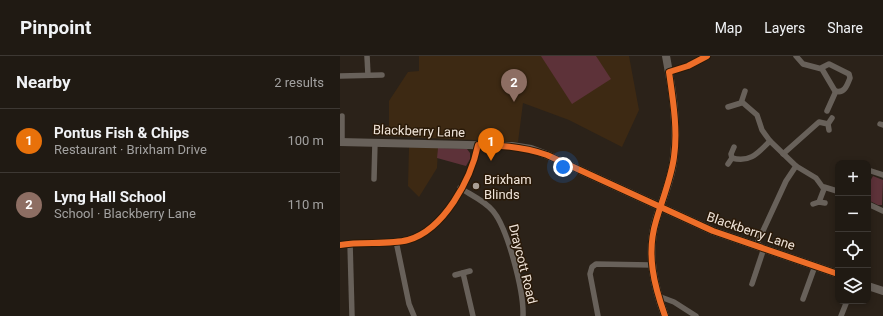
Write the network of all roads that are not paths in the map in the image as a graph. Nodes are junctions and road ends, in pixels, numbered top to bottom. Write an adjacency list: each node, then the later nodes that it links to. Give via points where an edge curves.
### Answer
1 (367, 56): 7 (street)
2 (666, 56): 6 (street)
3 (707, 56): 6 (street)
4 (796, 56): 5 (street, via 803,64)
5 (821, 68): 11 (street); 11 (street, via 829,64 849,74 845,90)
6 (669, 72): 34 (street, via 674,156)
7 (368, 75): 8 (street); 9 (street)
8 (382, 75)
9 (340, 76)
10 (745, 91): 12 (street)
11 (836, 91): 14 (street)
12 (742, 102): 13 (street); 17 (street, via 757,115 762,130)
13 (728, 107)
14 (827, 111)
15 (342, 116): 18 (street)
16 (832, 118): 22 (street, via 828,127 820,122 816,123)
17 (770, 141): 22 (street); 23 (street, via 749,159)
18 (341, 142): 19 (street, Blackberry Lane)
19 (375, 142): 20 (street, Blackberry Lane); 28 (street)
20 (478, 145): 30 (street, via 475,159); 34 (street, Blackberry Lane, via 531,149)
21 (734, 147): 23 (street)
22 (783, 154): 25 (street)
23 (732, 158): 24 (street)
24 (728, 164)
25 (796, 166): 29 (street); 39 (street, via 786,182)
26 (871, 171): 27 (street)
27 (883, 175)
28 (374, 179)
29 (824, 186): 31 (street); 32 (street, via 824,192 816,203)
30 (460, 188): 36 (street, via 439,222 408,240); 55 (street, Draycott Road, via 492,209 502,224 522,296)
31 (835, 191)
32 (825, 204)
33 (871, 205): 35 (street)
34 (661, 206): 39 (street, Blackberry Lane, via 713,231); 40 (street, via 653,234)
35 (883, 211)
36 (396, 241): 37 (street); 53 (street, via 409,304)
37 (350, 243): 38 (street); 52 (street)
38 (340, 245)
39 (760, 247): 41 (street, Blackberry Lane); 46 (street, Blackberry Lane)
40 (651, 265): 49 (street); 56 (street, via 596,264 592,267 590,274)
41 (815, 266): 44 (street, Blackberry Lane); 50 (street)
42 (470, 271): 43 (street)
43 (463, 273): 45 (street); 54 (street)
44 (835, 273)
45 (455, 275)
46 (752, 284)
47 (871, 287): 48 (street)
48 (883, 291)
49 (658, 296): 57 (street); 58 (street, via 674,302)
50 (802, 298)
51 (846, 304): 59 (street)
52 (352, 316)
53 (414, 316)
54 (473, 316)
55 (524, 316)
56 (598, 316)
57 (665, 316)
58 (696, 316)
59 (841, 316)

